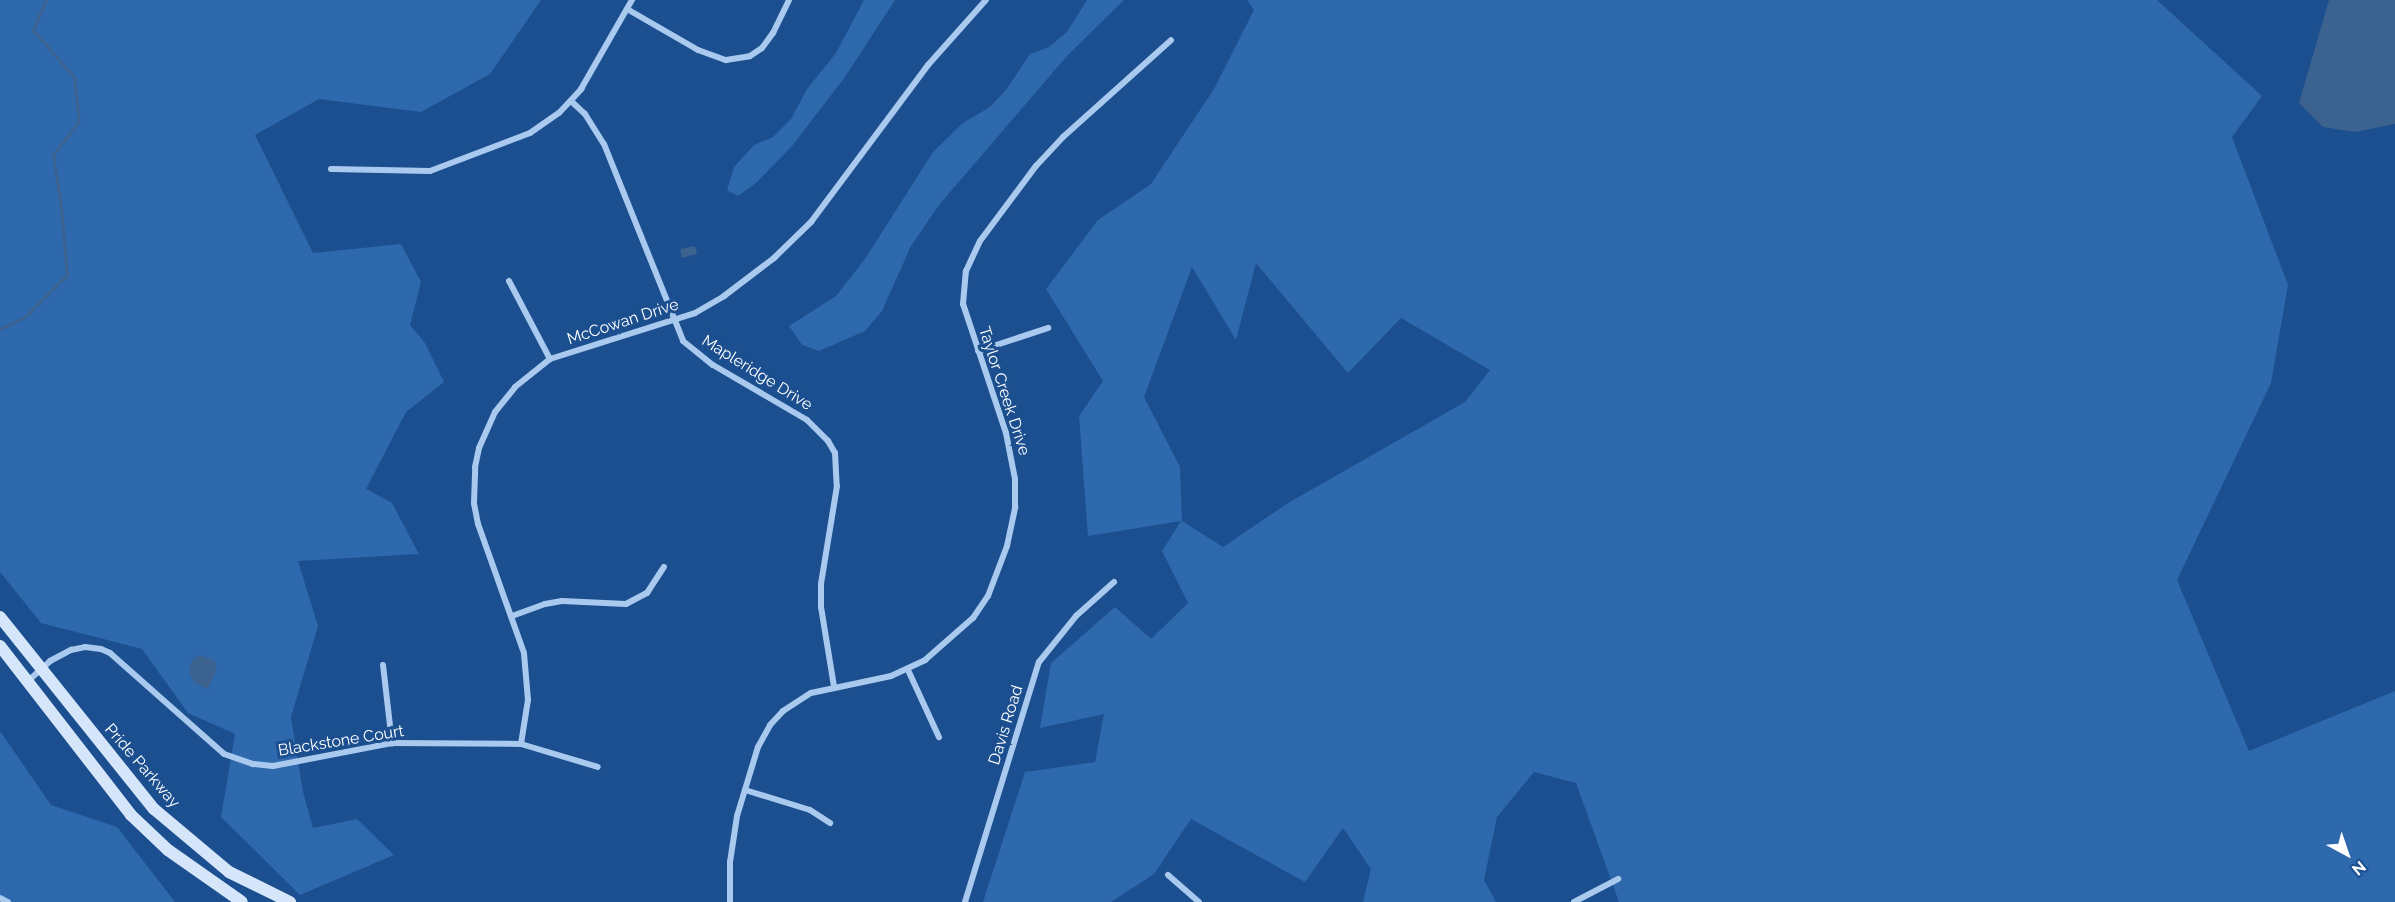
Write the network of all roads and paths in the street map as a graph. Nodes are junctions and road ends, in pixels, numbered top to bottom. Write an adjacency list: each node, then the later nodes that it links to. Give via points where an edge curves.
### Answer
1 (632, 0): 4 (street)
2 (789, 0): 4 (street, via 762,48 750,56 726,60 698,50)
3 (986, 0): 9 (street, McCowan Drive, via 927,65 800,233 724,296)
4 (627, 9): 6 (street)
5 (1170, 40): 11 (street, Taylor Creek Drive, via 1062,137 980,241 969,260 963,304)
6 (572, 101): 7 (street, via 530,133 442,168 418,172); 9 (street, Mapleridge Drive, via 604,144)
7 (331, 169)
8 (509, 281): 12 (street)
9 (674, 321): 12 (street, McCowan Drive); 22 (street, Mapleridge Drive, via 683,341 699,356 807,420 835,453 837,486 823,564 821,607)
10 (1048, 328): 11 (street)
11 (978, 351): 20 (street, Taylor Creek Drive, via 1014,466 1014,519 982,606 949,641)
12 (549, 359): 15 (street, McCowan Drive, via 515,387 495,411 485,429 475,467 478,524)
13 (664, 567): 15 (street, via 647,593 626,604 562,601)
14 (1113, 582): 36 (street, Davis Road, via 1076,616 1039,662)
15 (512, 616): 25 (street, McCowan Drive, via 524,652 527,677 528,700)
16 (0, 617): 19 (main road, Pride Parkway)
17 (0, 646): 21 (main road)
18 (383, 665): 24 (street)
19 (41, 668): 21 (street, Blackstone Court); 24 (street, Blackstone Court, via 70,650 85,646 110,653 224,754 253,764 273,766); 34 (main road, Pride Parkway, via 154,808 229,872)
20 (908, 670): 22 (street, Taylor Creek Drive); 23 (street)
21 (28, 681): 33 (main road, via 131,815 186,863)
22 (834, 686): 27 (street, Taylor Creek Drive, via 799,699 770,725 758,747)
23 (939, 737)
24 (392, 743): 25 (street, Blackstone Court)
25 (521, 744): 26 (street, Blackstone Court)
26 (598, 767)
27 (745, 790): 28 (street, via 810,810); 35 (street, Taylor Creek Drive, via 732,840)
28 (830, 823)
29 (1168, 875): 37 (street)
30 (1617, 879): 38 (street)
31 (0, 898): 32 (street)
32 (8, 902)
33 (242, 902)
34 (290, 902)
35 (730, 902)
36 (965, 902)
37 (1199, 902)
38 (1574, 902)

